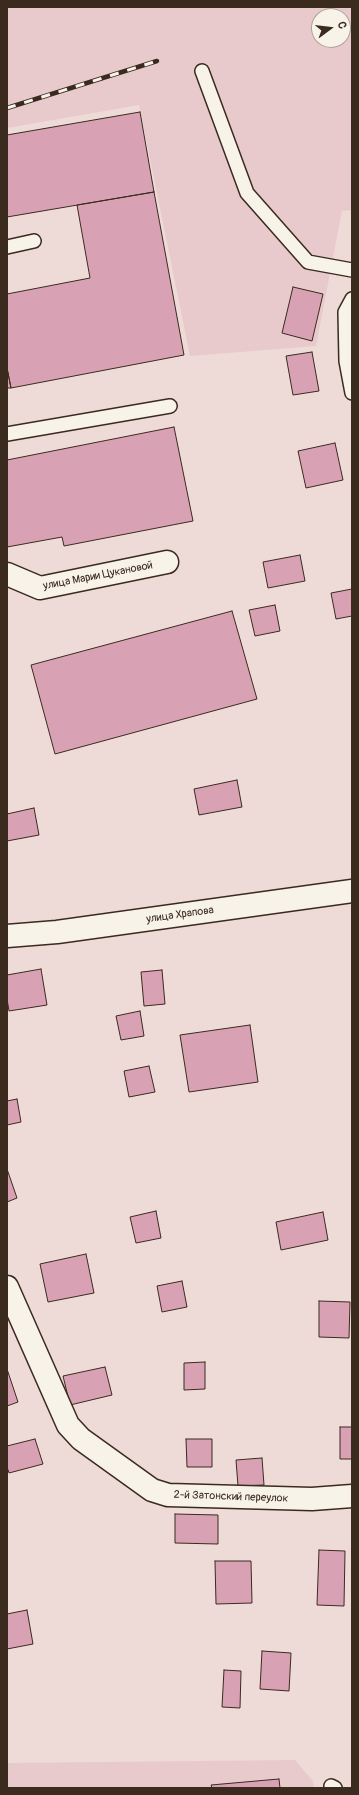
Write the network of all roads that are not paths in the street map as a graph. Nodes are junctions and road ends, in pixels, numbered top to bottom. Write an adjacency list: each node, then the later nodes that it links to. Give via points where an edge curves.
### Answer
1 (202, 71): 4 (lane, via 247,194 308,262)
2 (34, 241): 3 (lane)
3 (7, 247)
4 (352, 270)
5 (352, 299): 6 (lane, via 344,312 346,361)
6 (352, 393)
7 (170, 406): 8 (lane)
8 (7, 434)
9 (167, 562): 10 (street, улица Марии Цукановой, via 40,588)
10 (7, 574)
11 (352, 891): 12 (street, улица Храпова, via 57,932)
12 (7, 936)
13 (7, 1288): 14 (street, 2-й Затонский переулок, via 68,1425 81,1439 152,1490 168,1495 312,1499)
14 (352, 1496)

